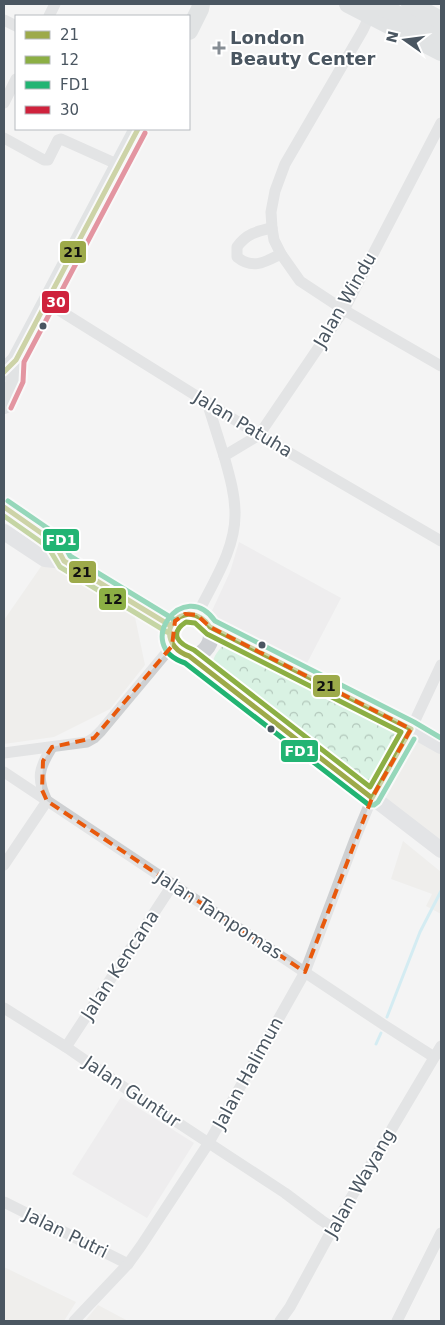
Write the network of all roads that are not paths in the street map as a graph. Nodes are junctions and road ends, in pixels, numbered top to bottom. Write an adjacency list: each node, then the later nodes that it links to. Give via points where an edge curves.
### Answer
1 (348, 4): 4 (main road)
2 (410, 4): 5 (main road)
3 (203, 6): 6 (main road)
4 (374, 10): 7 (main road); 8 (main road); 15 (street, via 285,164 275,191)
5 (441, 20)
6 (190, 29)
7 (441, 37)
8 (441, 52)
9 (15, 81): 10 (street)
10 (4, 103)
11 (441, 123): 18 (street, Jalan Windu)
12 (137, 130): 14 (main road)
13 (4, 138): 14 (street, via 44,160 48,160 61,139)
14 (119, 165): 17 (main road)
15 (272, 228): 16 (street); 16 (street, via 243,239 237,247 238,257 252,265 264,263)
16 (280, 254): 18 (street, via 300,281)
17 (46, 302): 19 (main road); 21 (street, Jalan Patuha)
18 (344, 310): 20 (street); 23 (street, Jalan Windu)
19 (10, 366): 22 (main road, via 16,380)
20 (441, 366)
21 (207, 402): 23 (street, Jalan Patuha); 24 (street)
22 (4, 405)
23 (259, 435): 24 (street, Jalan Windu); 27 (street, Jalan Patuha)
24 (224, 456): 29 (street, via 235,514 232,535 228,551)
25 (4, 507): 28 (street, via 54,542)
26 (4, 532): 28 (street, via 45,559)
27 (441, 541)
28 (64, 561): 30 (street)
29 (197, 615): 30 (street, via 179,617); 31 (street)
30 (171, 626): 32 (street)
31 (210, 627): 33 (street, via 209,644 201,653); 35 (street)
32 (172, 646): 33 (street); 37 (street, via 94,738)
33 (189, 656): 40 (street)
34 (441, 665): 35 (street, Jalan Halimun)
35 (411, 729): 36 (street); 40 (street, Jalan Halimun)
36 (441, 746)
37 (52, 747): 38 (street); 41 (street, via 43,761 40,779)
38 (4, 753)
39 (4, 772): 41 (street, Jalan Tampomas)
40 (372, 798): 42 (street); 45 (street, Jalan Halimun)
41 (47, 801): 43 (street); 44 (street, Jalan Tampomas)
42 (441, 850)
43 (4, 865)
44 (173, 884): 45 (street, Jalan Tampomas); 47 (street, Jalan Kencana)
45 (305, 972): 49 (street, Jalan Tampomas); 50 (street, Jalan Halimun)
46 (4, 1008): 47 (street, Jalan Guntur)
47 (66, 1046): 50 (street, Jalan Guntur)
48 (441, 1046): 49 (street, Jalan Wayang)
49 (434, 1058): 52 (street, Jalan Wayang)
50 (208, 1144): 52 (street, Jalan Guntur); 54 (street, Jalan Halimun)
51 (4, 1202): 54 (street, Jalan Putri)
52 (333, 1228): 56 (street, Jalan Wayang)
53 (441, 1233): 57 (street)
54 (128, 1264): 55 (street, Jalan Halimun)
55 (74, 1321)
56 (280, 1321)
57 (397, 1321)

